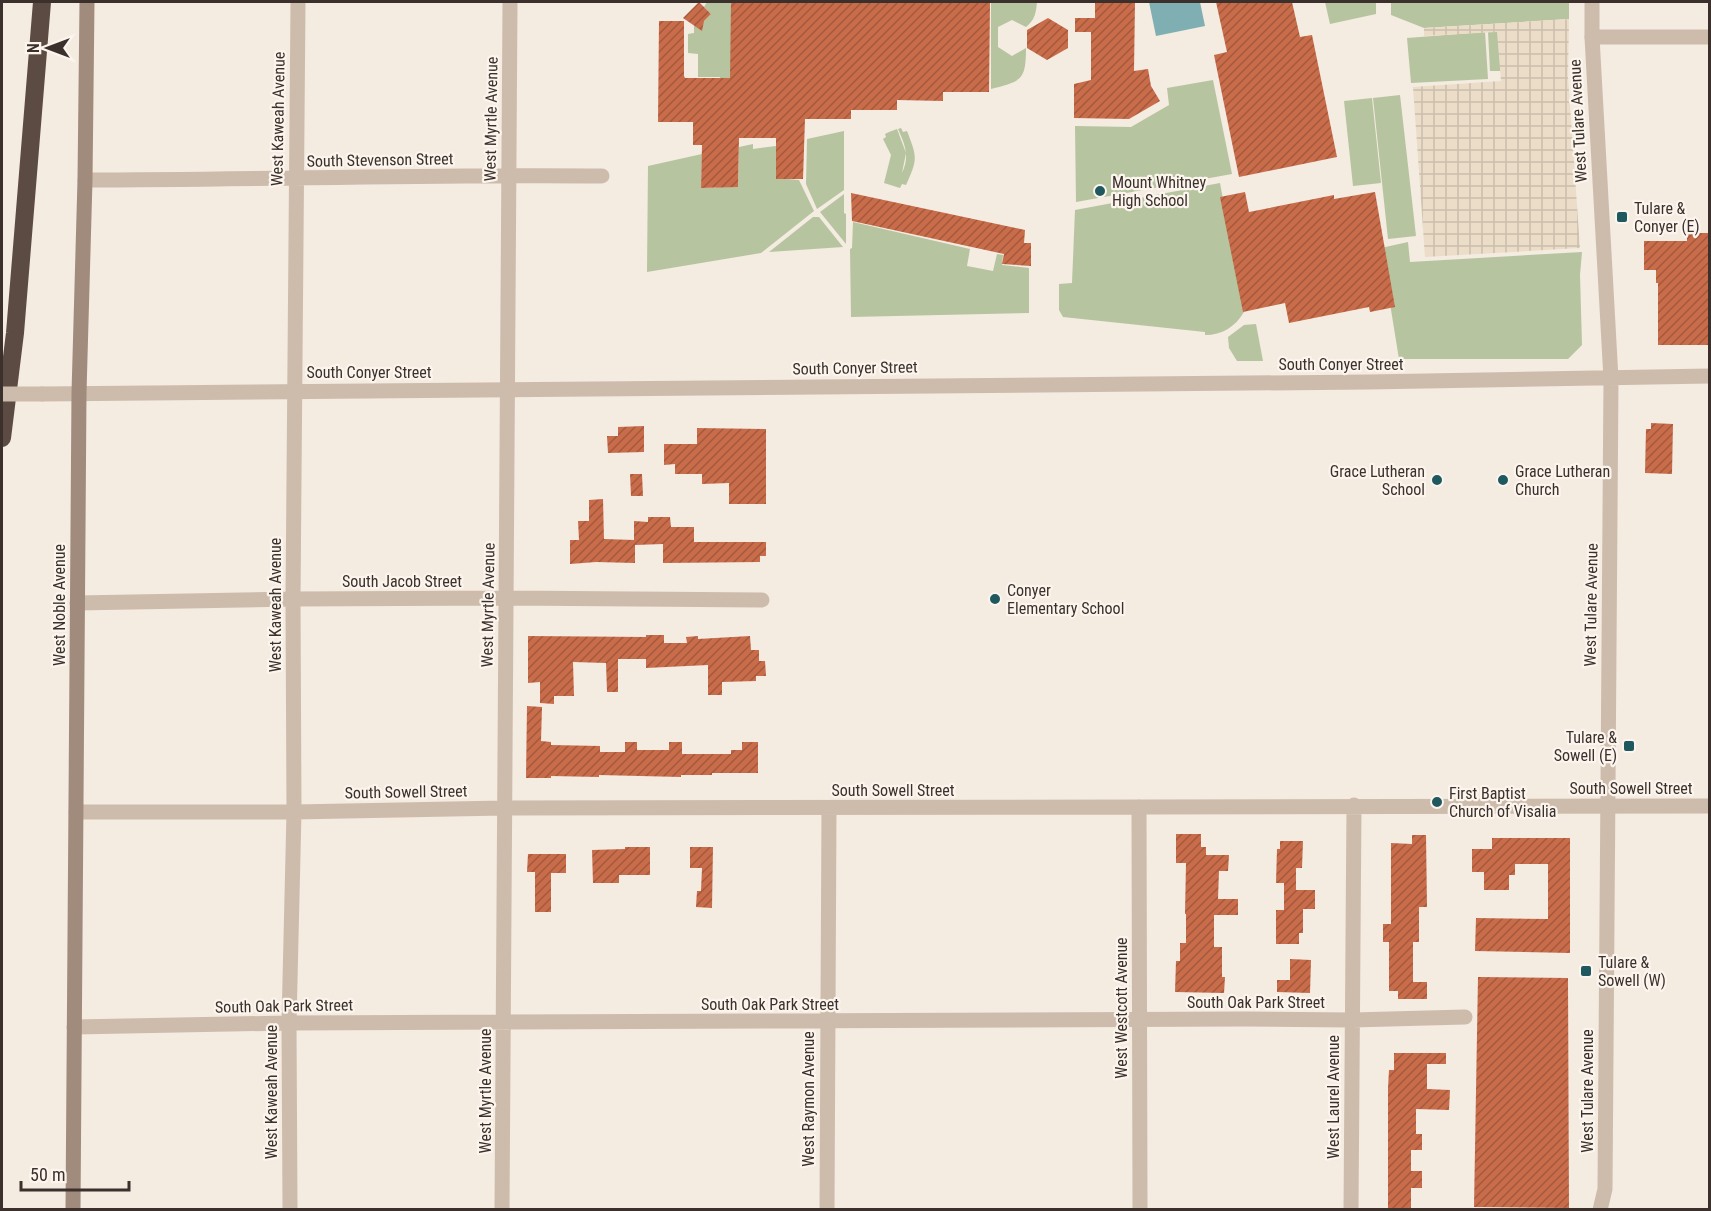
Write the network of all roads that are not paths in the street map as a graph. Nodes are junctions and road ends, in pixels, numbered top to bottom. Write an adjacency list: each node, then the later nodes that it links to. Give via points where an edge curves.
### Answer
1 (42, 2): 18 (highway, via 15,333)
2 (87, 2): 11 (main road, West Noble Avenue)
3 (298, 2): 10 (street, West Kaweah Avenue)
4 (510, 2): 8 (street, West Myrtle Avenue)
5 (1592, 2): 6 (street, West Tulare Avenue)
6 (1592, 37): 7 (street); 13 (street, West Tulare Avenue)
7 (1710, 37)
8 (508, 175): 9 (street, South Stevenson Street); 10 (street, South Stevenson Street); 14 (street, West Myrtle Avenue)
9 (602, 176)
10 (295, 179): 11 (street, South Stevenson Street); 15 (street, West Kaweah Avenue)
11 (85, 180): 16 (main road, West Noble Avenue)
12 (1710, 376): 13 (street, South Conyer Street)
13 (1611, 379): 14 (street, South Conyer Street); 24 (street, West Tulare Avenue)
14 (508, 389): 15 (street, South Conyer Street); 19 (street, West Myrtle Avenue)
15 (295, 390): 16 (street, South Conyer Street); 20 (street, West Kaweah Avenue)
16 (78, 393): 17 (street, South Conyer Street, bridge); 22 (main road, West Noble Avenue)
17 (2, 394)
18 (2, 438)
19 (506, 598): 20 (street, South Jacob Street); 21 (street, South Jacob Street); 27 (street, West Myrtle Avenue)
20 (292, 599): 22 (street, South Jacob Street); 30 (street, West Kaweah Avenue)
21 (762, 600)
22 (77, 603): 29 (main road, West Noble Avenue)
23 (1354, 805): 24 (street, South Sowell Street); 26 (street, South Sowell Street); 33 (street, West Laurel Avenue)
24 (1607, 806): 25 (street, South Sowell Street); 44 (street, West Tulare Avenue, via 1605,1189)
25 (1710, 806)
26 (1139, 807): 28 (street, South Sowell Street); 32 (street, West Westcott Avenue)
27 (504, 808): 28 (street, South Sowell Street); 30 (street, South Sowell Street); 36 (street, West Myrtle Avenue)
28 (829, 809): 34 (street, West Raymon Avenue)
29 (76, 812): 30 (street, South Sowell Street); 37 (main road, West Noble Avenue)
30 (294, 812): 35 (street, West Kaweah Avenue)
31 (1465, 1017): 33 (street, South Oak Park Street)
32 (1139, 1020): 33 (street, South Oak Park Street); 34 (street, South Oak Park Street); 42 (street, West Westcott Avenue)
33 (1352, 1020): 43 (street, West Laurel Avenue)
34 (826, 1021): 36 (street, South Oak Park Street); 41 (street, West Raymon Avenue)
35 (289, 1023): 36 (street, South Oak Park Street); 37 (street, South Oak Park Street); 39 (street, West Kaweah Avenue)
36 (503, 1023): 40 (street, West Myrtle Avenue)
37 (74, 1027): 38 (main road, West Noble Avenue)
38 (73, 1209)
39 (290, 1209)
40 (502, 1209)
41 (827, 1209)
42 (1140, 1209)
43 (1351, 1209)
44 (1600, 1209)

